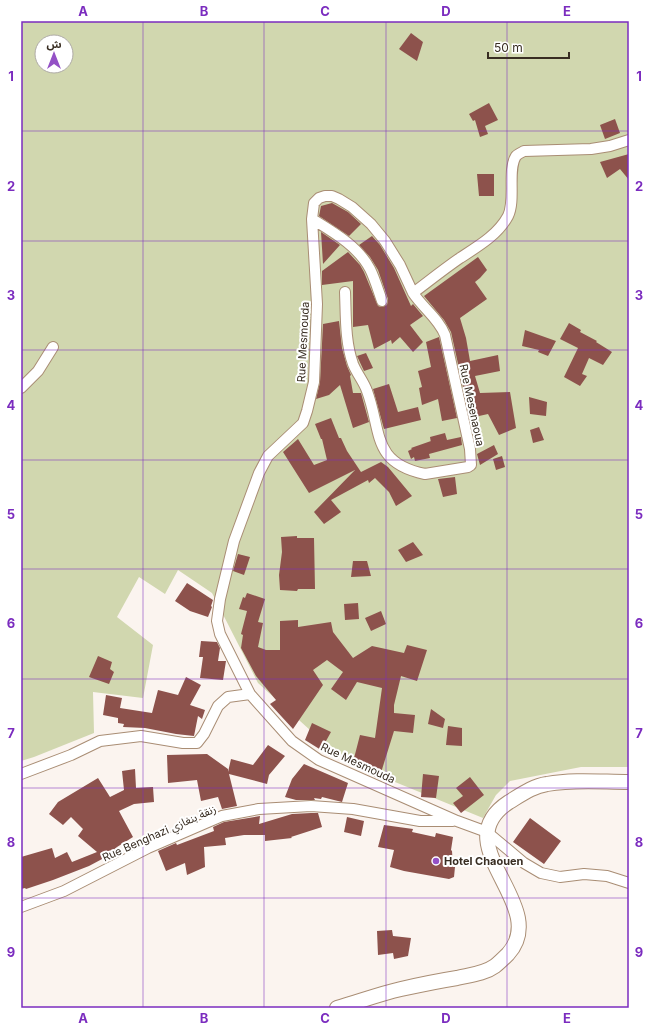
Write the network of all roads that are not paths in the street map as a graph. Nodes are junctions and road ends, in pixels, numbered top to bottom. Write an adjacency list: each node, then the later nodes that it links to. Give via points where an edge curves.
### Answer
1 (629, 140): 4 (street, via 591,149 524,151 516,156 511,205 508,216 501,226 481,244)
2 (312, 219): 4 (street, Rue Mesmouda, via 314,203 325,196 332,196 352,207 372,224 385,241); 5 (street, via 341,237 359,253 370,268); 8 (street, Rue Mesmouda, via 317,304 314,382 303,423 268,456 259,473 234,541 217,621 220,634)
3 (345, 292): 4 (street, Rue Mesenaoua, via 350,355 367,390 382,447 395,462 420,473 468,467 471,465 470,449 445,335)
4 (413, 293)
5 (382, 301)
6 (53, 347): 7 (street, via 38,371)
7 (21, 388)
8 (250, 694): 9 (street, via 228,697 218,706 197,743 142,736 100,742); 11 (street, Rue Mesmouda, via 292,741 319,760)
9 (21, 774)
10 (629, 782): 12 (main road, via 565,782 530,789 503,806 493,818)
11 (456, 821): 12 (street, Rue Mesmouda); 14 (street, Rue Benghazi زنقة بنغازي, via 420,821 353,809 311,806 259,809 222,816 148,848 64,891)
12 (487, 832): 13 (street, via 524,863 541,873 560,877 584,874 607,876); 15 (main road, via 487,843 493,861 514,904 519,923 518,935 507,954 495,966 480,973 400,989)
13 (629, 883)
14 (21, 907)
15 (337, 1008)

